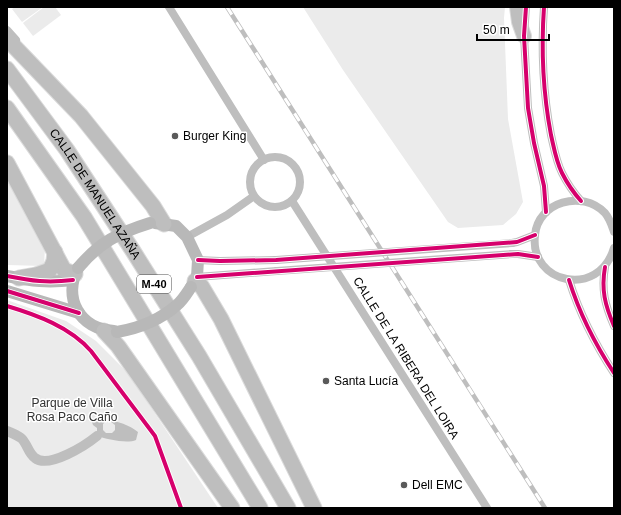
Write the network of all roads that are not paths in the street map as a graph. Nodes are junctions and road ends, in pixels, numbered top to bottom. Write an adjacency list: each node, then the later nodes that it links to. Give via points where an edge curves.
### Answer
1 (169, 7): 11 (street)
2 (517, 7): 6 (highway, via 518,22)
3 (526, 7): 6 (street)
4 (544, 7): 15 (street, via 544,85 548,119 556,158 572,190)
5 (7, 30): 10 (street)
6 (524, 36): 16 (street, via 528,108 544,186)
7 (7, 40): 10 (highway)
8 (7, 69): 37 (highway, CALLE DE MANUEL AZAÑA / M-40, via 67,150 133,251 199,356)
9 (7, 108): 36 (highway, CALLE DE MANUEL AZAÑA / M-40, via 84,217)
10 (81, 116): 17 (highway, via 153,206)
11 (264, 160): 13 (street, via 251,176 250,183); 14 (street, via 285,159 296,168 301,182 297,196)
12 (7, 163): 22 (highway)
13 (254, 196): 14 (street, via 265,206 272,207 286,205); 20 (street, via 227,215)
14 (292, 201): 39 (street, CALLE DE LA RIBERA DEL LOIRA)
15 (581, 201): 16 (street, via 559,203); 18 (street, via 590,203 605,214)
16 (546, 212): 19 (street, via 537,226)
17 (157, 223): 20 (main road, via 176,226); 26 (main road, bridge, via 110,238 90,254)
18 (614, 232)
19 (535, 235): 23 (street); 24 (street, bridge, via 512,243 276,260)
20 (187, 237): 24 (main road)
21 (614, 248): 25 (street)
22 (55, 252): 26 (highway, via 64,270); 27 (highway, via 50,270 36,275)
23 (538, 256): 28 (street, via 545,267 554,274); 29 (street, bridge, via 512,254 277,271)
24 (198, 260): 29 (main road)
25 (605, 267): 28 (street, via 589,278); 32 (street, via 602,280 604,300)
26 (75, 274): 27 (main road, via 52,282 36,282); 31 (main road, via 72,298)
27 (13, 277)
28 (569, 280): 34 (street, via 579,308)
29 (195, 282): 33 (main road, bridge, via 178,304 160,318 138,328); 38 (highway, via 202,287 221,319)
30 (7, 291): 31 (main road)
31 (79, 314): 33 (main road, via 91,324)
32 (614, 326)
33 (111, 331): 35 (highway, via 118,346)
34 (614, 373)
35 (232, 508)
36 (260, 508)
37 (288, 508)
38 (314, 508)
39 (487, 508)

